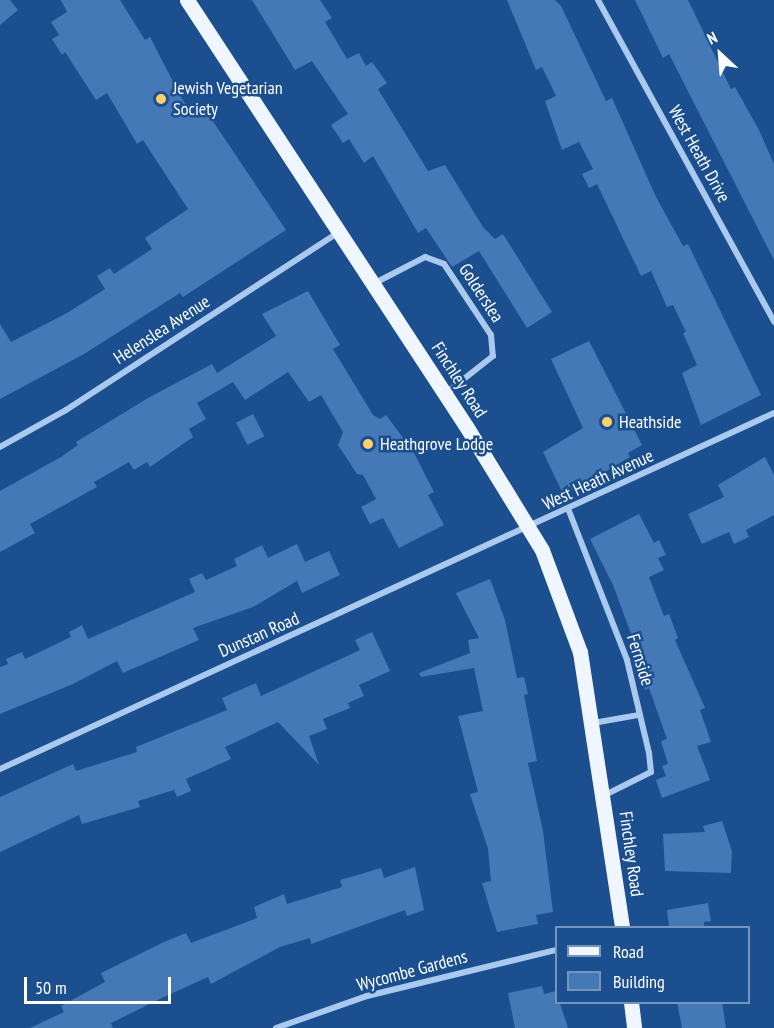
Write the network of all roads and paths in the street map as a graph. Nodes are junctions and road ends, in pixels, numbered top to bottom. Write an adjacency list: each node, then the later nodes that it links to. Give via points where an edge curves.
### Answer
1 (187, 0): 3 (main road, Finchley Road)
2 (598, 0): 5 (street, West Heath Drive)
3 (338, 233): 4 (main road, Finchley Road); 8 (street, Helenslea Avenue, via 66,410)
4 (373, 284): 6 (main road, Finchley Road); 6 (street, Golderslea, via 425,257 444,264 491,335 493,356)
5 (774, 322)
6 (445, 393): 10 (main road, Finchley Road)
7 (774, 413): 9 (street, West Heath Avenue)
8 (0, 447)
9 (568, 511): 10 (street, West Heath Avenue); 11 (street, Fernside, via 627,660)
10 (531, 528): 12 (main road, Finchley Road, via 573,627); 13 (street, Dunstan Road)
11 (639, 715): 12 (street); 14 (street, Fernside, via 651,772)
12 (592, 723): 14 (main road, Finchley Road)
13 (0, 769)
14 (603, 796): 15 (main road, Finchley Road)
15 (622, 926)
16 (555, 950): 18 (street, Wycombe Gardens, via 367,996)
17 (630, 1004): 19 (main road)
18 (276, 1028)
19 (633, 1028)

